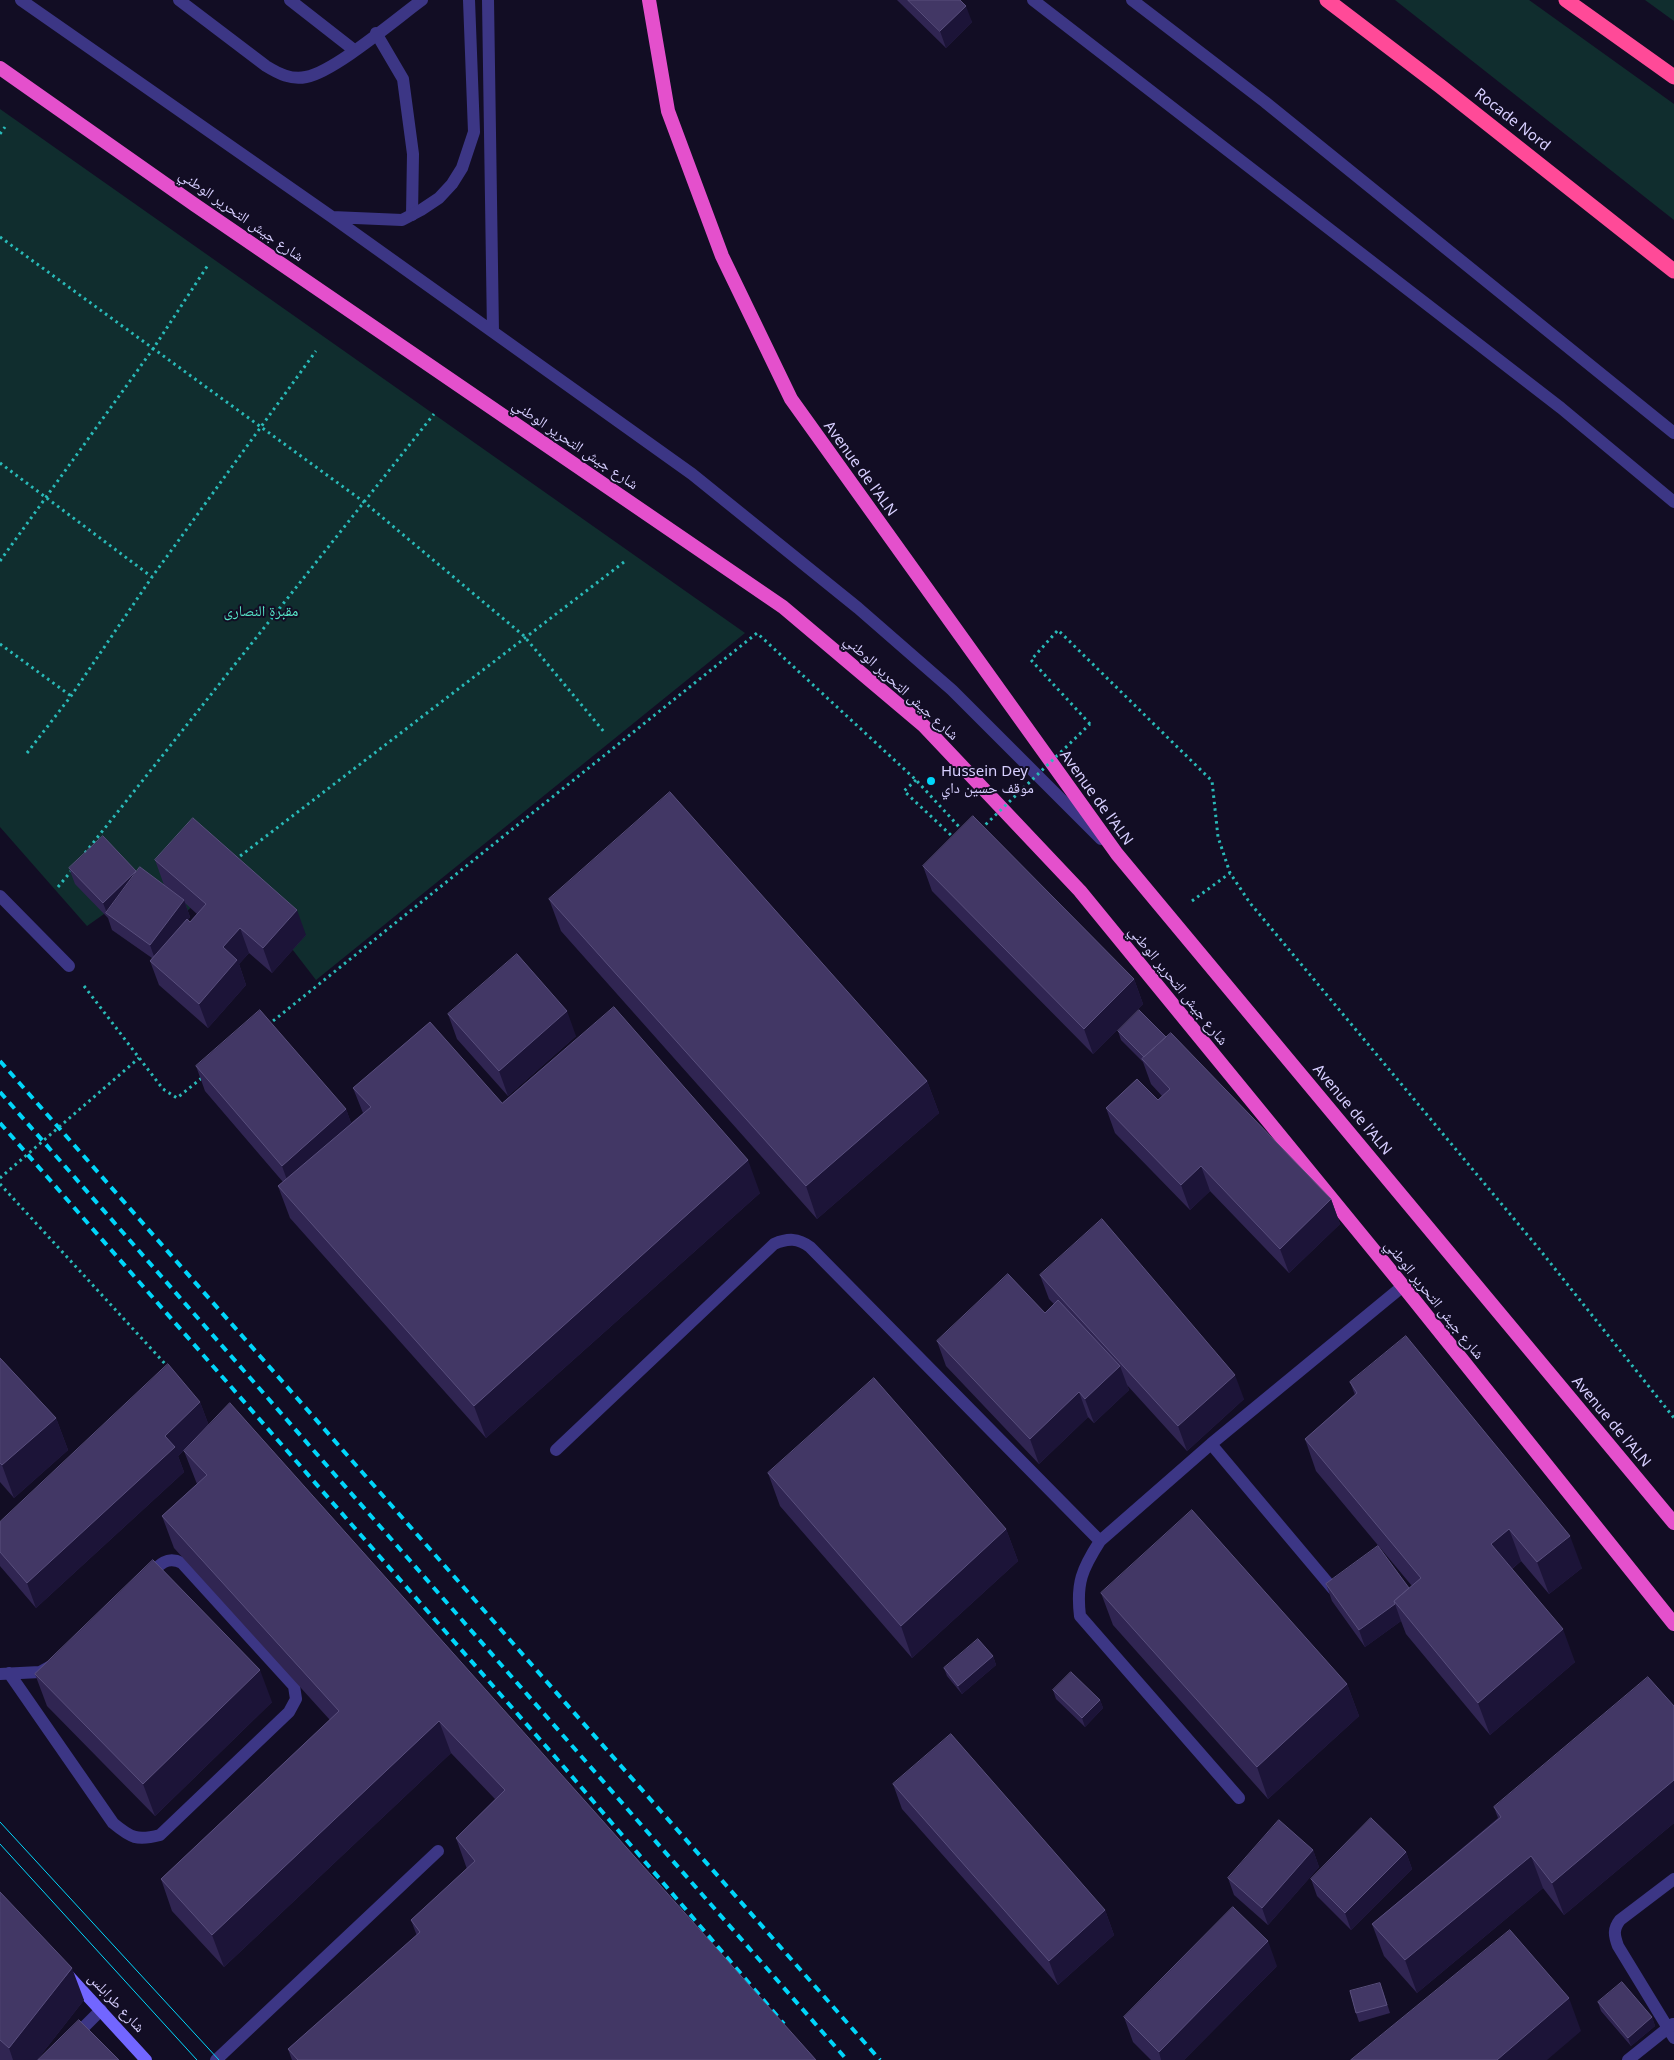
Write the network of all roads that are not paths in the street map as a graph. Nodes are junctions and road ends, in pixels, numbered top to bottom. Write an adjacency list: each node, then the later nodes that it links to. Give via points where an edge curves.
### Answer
1 (21, 0): 17 (street)
2 (179, 0): 13 (street, via 278,74 292,78 315,75)
3 (290, 0): 13 (street)
4 (422, 0): 12 (street)
5 (469, 0): 16 (street, via 474,132 462,168 452,184 439,198)
6 (488, 0): 19 (street)
7 (649, 0): 22 (highway, Avenue de l'ALN, via 668,111 722,256 790,399)
8 (1033, 0): 21 (street, via 1553,402)
9 (1132, 0): 20 (street, via 1265,102)
10 (1327, 0): 18 (highway, Rocade Nord)
11 (1566, 0): 15 (highway)
12 (376, 33): 13 (street); 16 (street, via 402,80 413,154)
13 (354, 50)
14 (0, 68): 25 (highway, شارع جيش التحرير الوطني, via 783,607 924,726 1080,891)
15 (1674, 77)
16 (412, 215): 17 (street, via 402,220)
17 (332, 217): 19 (street)
18 (1674, 271)
19 (494, 332): 22 (street, via 692,474 858,608 952,690)
20 (1674, 433)
21 (1674, 502)
22 (1117, 854): 28 (highway, Avenue de l'ALN)
23 (0, 896): 24 (street)
24 (68, 966)
25 (1403, 1286): 26 (street); 32 (highway, شارع جيش التحرير الوطني)
26 (1211, 1444): 29 (street); 31 (street)
27 (556, 1450): 29 (street, via 774,1244 785,1239 801,1241)
28 (1674, 1523)
29 (1100, 1541): 35 (street, via 1081,1575 1077,1594 1080,1616)
30 (136, 1588): 34 (street, via 164,1561 171,1559 182,1563 294,1686 296,1699 290,1712 160,1835 135,1838 113,1824)
31 (1333, 1589)
32 (1674, 1624)
33 (60, 1661): 34 (street, via 40,1672)
34 (4, 1673)
35 (1239, 1798)
36 (438, 1850): 43 (street)
37 (1674, 1879): 40 (street, via 1620,1920 1614,1937)
38 (61, 1968): 39 (main road, شارع طرابلس)
39 (101, 2010): 41 (street); 42 (main road, شارع طرابلس)
40 (1672, 2030): 44 (street)
41 (51, 2060)
42 (146, 2060)
43 (216, 2060)
44 (1628, 2060)

